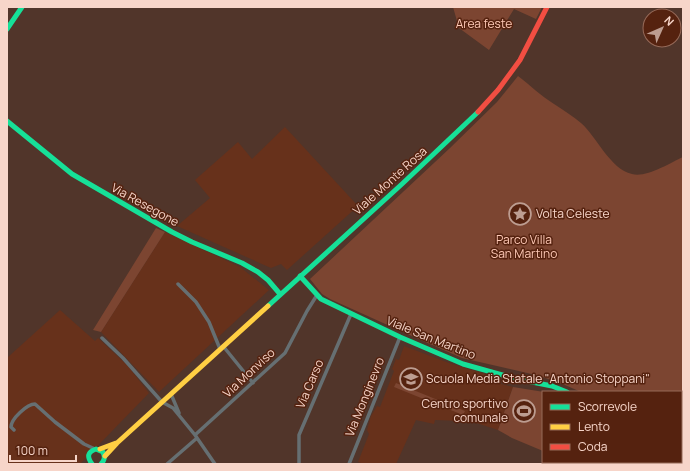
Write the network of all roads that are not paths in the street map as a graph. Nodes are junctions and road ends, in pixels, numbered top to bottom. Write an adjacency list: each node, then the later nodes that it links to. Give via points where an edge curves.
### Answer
1 (22, 7): 3 (main road)
2 (547, 7): 5 (main road, Viale Monte Rosa, via 520,60 488,102)
3 (7, 29)
4 (7, 121): 7 (main road, Via Resegone, via 72,174 172,232 258,272)
5 (300, 276): 7 (main road, Viale Monte Rosa); 8 (main road, Viale San Martino)
6 (178, 284): 12 (street, via 196,302)
7 (280, 294): 12 (main road, Viale Monte Rosa)
8 (317, 295): 9 (main road, Viale San Martino); 13 (street, Via Monviso, via 285,353)
9 (351, 314): 10 (main road, Viale San Martino); 28 (street, Via Carso, via 299,435)
10 (400, 337): 14 (main road, Viale San Martino, via 463,364); 29 (street, Via Monginevro)
11 (102, 338): 16 (street)
12 (221, 348): 13 (street); 15 (main road, Viale Monte Rosa)
13 (253, 382): 19 (street, Via Monviso)
14 (564, 391)
15 (171, 394): 16 (main road, Viale Monte Rosa); 17 (street)
16 (162, 402): 17 (street, via 173,408); 20 (main road, Viale Monte Rosa)
17 (181, 417): 19 (street)
18 (14, 430): 21 (street, via 12,422 27,406 35,404)
19 (196, 436): 26 (street, Via Monviso); 27 (street)
20 (117, 443): 22 (main road, Viale Monte Rosa); 23 (main road, Viale Monte Rosa)
21 (84, 444): 22 (street); 24 (street)
22 (97, 449): 23 (main road, via 104,452); 24 (main road, Viale Monte Rosa)
23 (105, 456): 25 (main road, Viale Monte Rosa)
24 (89, 461)
25 (101, 464)
26 (167, 464)
27 (215, 464)
28 (299, 464)
29 (349, 464)

